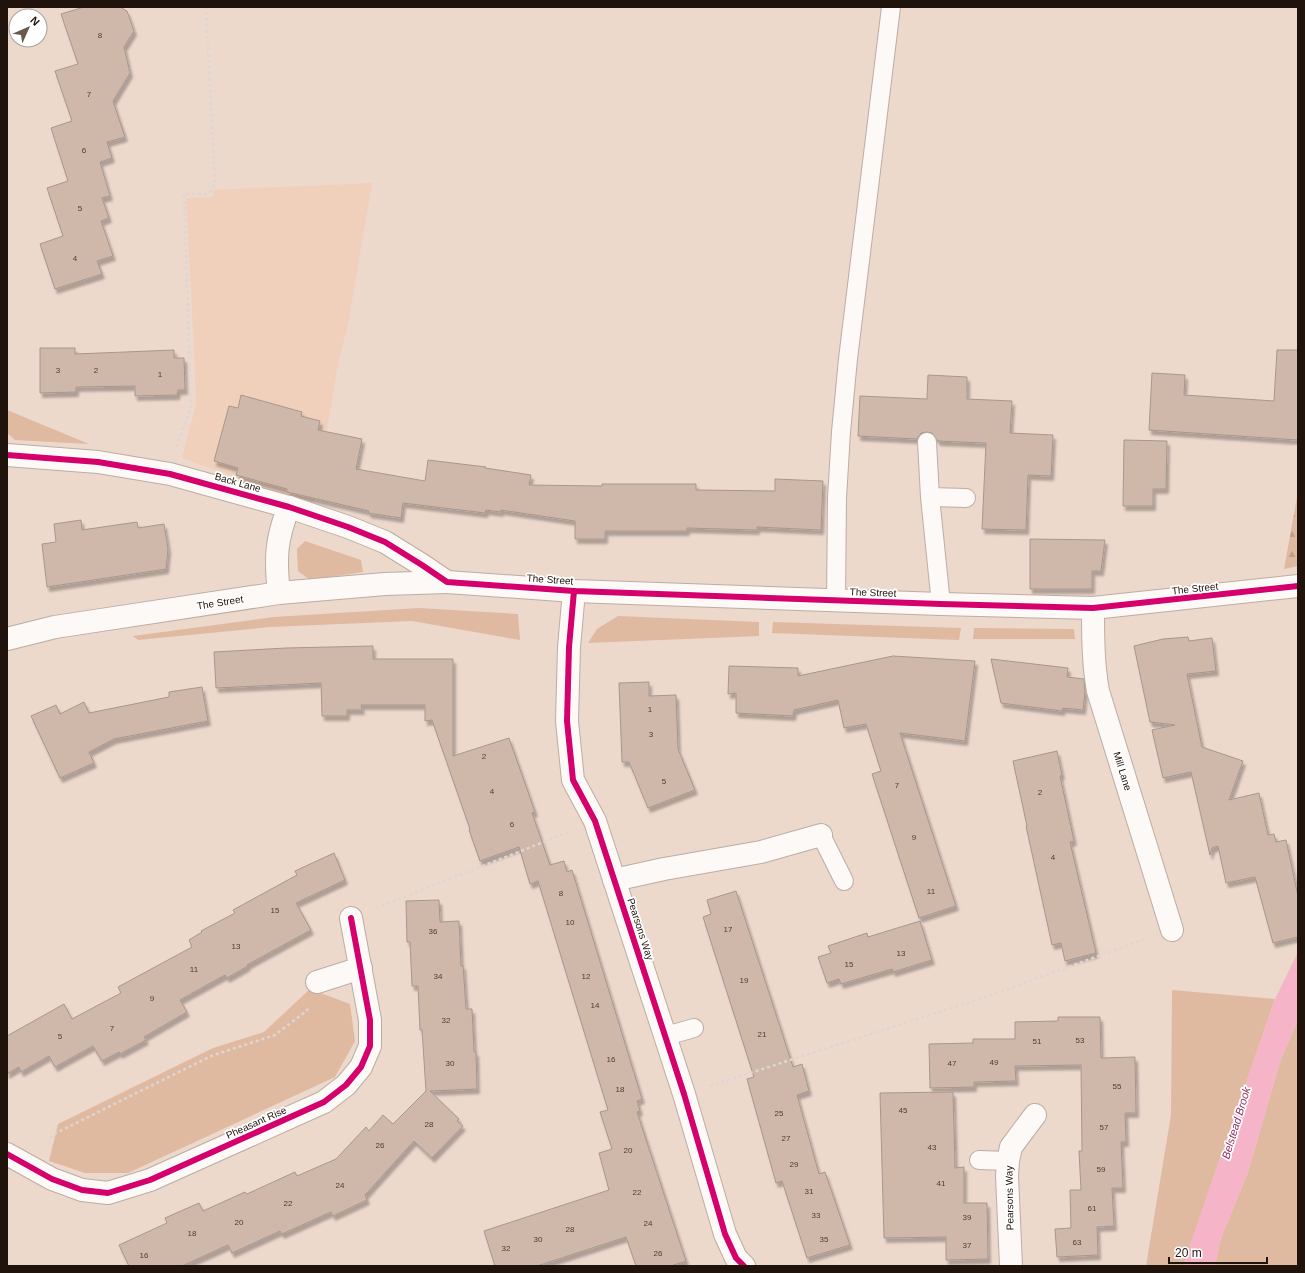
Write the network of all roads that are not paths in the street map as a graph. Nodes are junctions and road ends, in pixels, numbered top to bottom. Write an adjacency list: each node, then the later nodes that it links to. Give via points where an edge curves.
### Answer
1 (891, 7): 11 (lane, via 846,373 837,498)
2 (927, 442): 4 (lane)
3 (7, 456): 6 (street, Back Lane, via 98,462 170,474)
4 (930, 497): 5 (lane); 12 (lane)
5 (966, 498)
6 (289, 507): 7 (street, Back Lane, via 385,542); 10 (street, via 282,524 277,550)
7 (447, 582): 9 (street, The Street); 10 (street, The Street, via 385,584)
8 (1298, 586): 13 (street, The Street)
9 (574, 591): 11 (street, The Street); 16 (street, Pearsons Way, via 569,646 567,721 573,780 595,821)
10 (279, 593): 14 (street, The Street, via 55,627)
11 (836, 601): 12 (street, The Street)
12 (941, 604): 13 (street, The Street)
13 (1093, 608): 19 (street, Mill Lane, via 1098,691)
14 (7, 639)
15 (821, 835): 16 (street, via 761,852); 17 (lane)
16 (614, 880): 23 (street, Pearsons Way)
17 (844, 881)
18 (351, 918): 20 (street, Pheasant Rise)
19 (1172, 930)
20 (361, 968): 21 (street); 25 (street, Pheasant Rise, via 370,1020 370,1046 361,1067 346,1085 324,1102 150,1180 108,1193 82,1190 52,1179)
21 (324, 980)
22 (694, 1028): 23 (lane)
23 (666, 1036): 28 (street, Pearsons Way)
24 (1035, 1115): 27 (street, Pearsons Way, via 1015,1141)
25 (7, 1154)
26 (979, 1160): 27 (lane)
27 (1008, 1161): 29 (street, Pearsons Way)
28 (735, 1263)
29 (1011, 1266)

